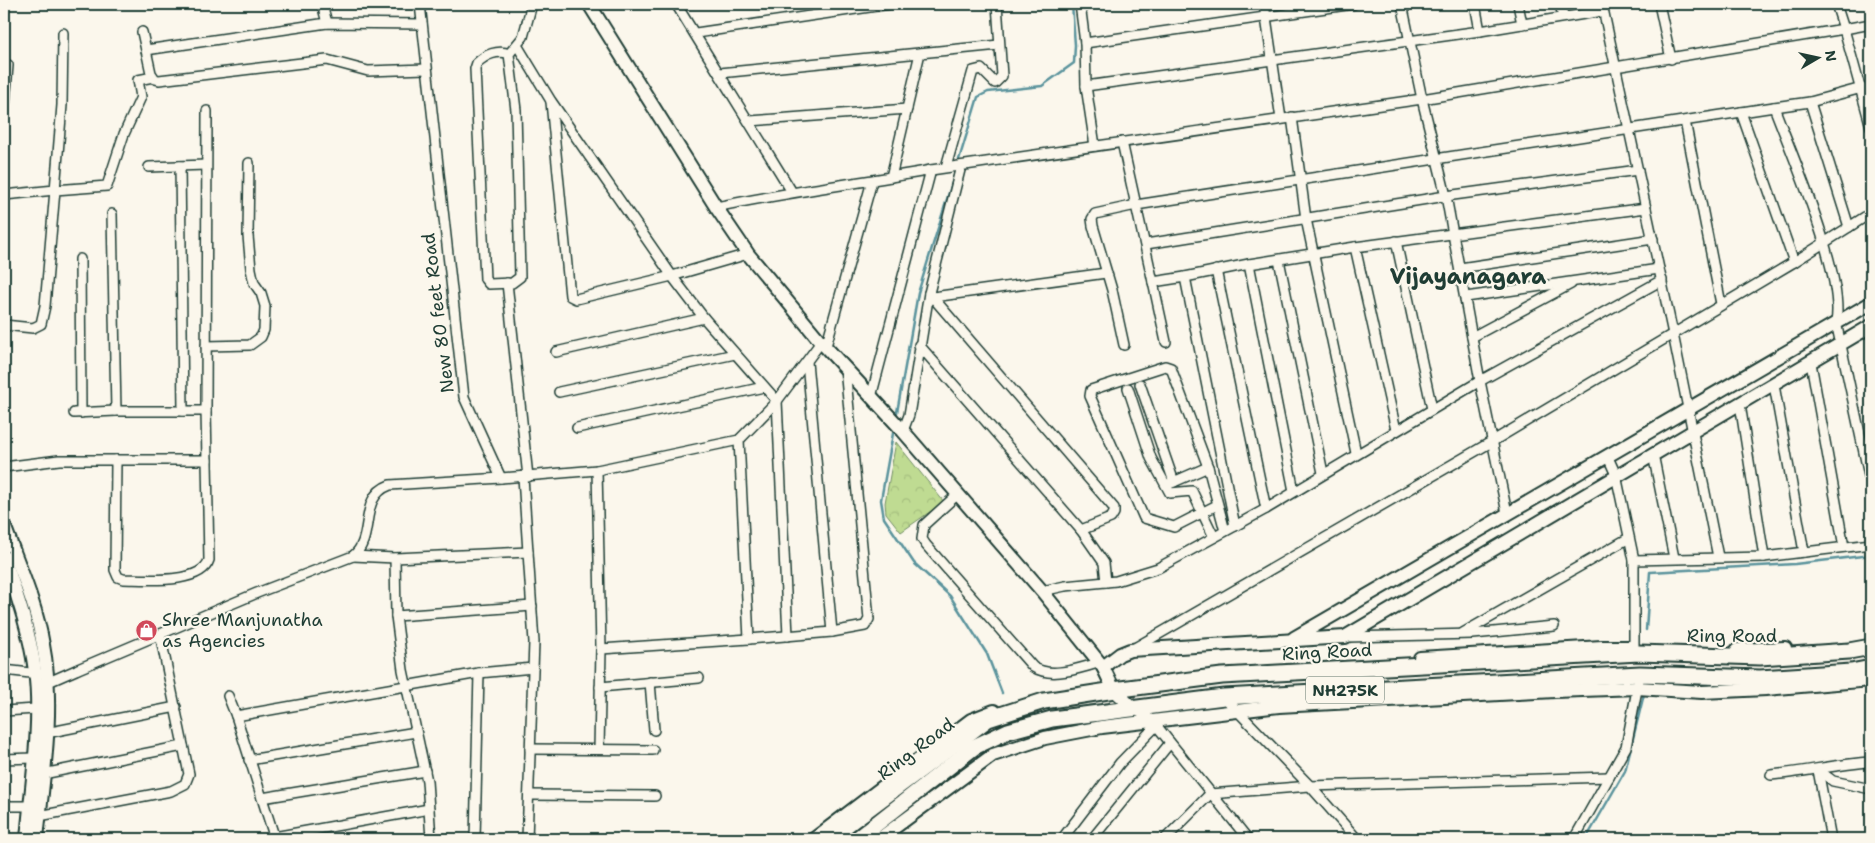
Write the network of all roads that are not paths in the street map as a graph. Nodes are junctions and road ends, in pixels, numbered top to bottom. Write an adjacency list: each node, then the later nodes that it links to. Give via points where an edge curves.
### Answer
1 (322, 4): 20 (street)
2 (420, 4): 21 (street, New 80 feet Road)
3 (532, 4): 31 (street)
4 (589, 4): 78 (street)
5 (676, 4): 28 (street)
6 (890, 4): 28 (street)
7 (997, 4): 32 (street)
8 (1080, 4): 30 (street)
9 (1264, 4): 18 (street)
10 (1354, 4): 18 (street)
11 (1402, 4): 29 (street)
12 (1475, 4): 25 (street)
13 (1518, 4): 22 (street)
14 (1560, 4): 19 (street)
15 (1662, 4): 36 (street)
16 (1836, 4): 24 (street)
17 (1602, 7): 19 (street); 39 (street)
18 (1266, 16): 30 (street); 37 (street)
19 (1563, 17): 22 (street)
20 (327, 23): 21 (street); 33 (street)
21 (422, 24): 40 (street, New 80 feet Road)
22 (1522, 24): 25 (street)
23 (1871, 24): 24 (street)
24 (1844, 29): 36 (street); 44 (street)
25 (1480, 31): 29 (street)
26 (142, 32): 33 (street)
27 (63, 33): 73 (street, via 62,105)
28 (696, 34): 41 (street)
29 (1410, 41): 37 (street); 45 (street)
30 (1085, 43): 43 (street)
31 (518, 45): 35 (street); 46 (street)
32 (999, 45): 34 (street); 67 (street, via 1002,76 995,82 981,69 973,71)
33 (146, 50): 42 (street)
34 (920, 53): 41 (street); 49 (street)
35 (509, 54): 105 (street, via 516,110 520,273 517,281); 105 (street, via 489,55 477,62 475,69 485,279 489,284)
36 (1671, 59): 39 (street)
37 (1272, 61): 43 (street); 54 (street)
38 (8, 65): 53 (street)
39 (1616, 66): 45 (street); 58 (street)
40 (426, 69): 42 (street, via 368,71 327,60 159,80); 158 (street, New 80 feet Road, via 464,397)
41 (720, 73): 55 (street)
42 (152, 77): 73 (street, via 138,80 141,97 124,134 107,186)
43 (1086, 86): 60 (street)
44 (1862, 88): 47 (street); 57 (street)
45 (1422, 99): 52 (street); 61 (street)
46 (551, 101): 100 (street); 100 (street, via 570,296 576,299)
47 (1810, 102): 48 (street); 83 (street)
48 (1774, 107): 51 (street); 87 (street)
49 (907, 109): 55 (street); 70 (street)
50 (207, 111): 63 (street)
51 (1741, 112): 56 (street); 94 (street)
52 (1292, 117): 54 (street); 71 (street)
53 (4, 118)
54 (1281, 119): 59 (street)
55 (750, 121): 74 (street)
56 (1685, 121): 58 (street); 109 (street)
57 (1871, 127)
58 (1629, 130): 61 (street); 69 (street)
59 (1122, 142): 60 (street); 77 (street)
60 (1095, 146): 65 (street)
61 (1437, 158): 71 (street); 76 (street)
62 (250, 163): 121 (street, via 248,236 254,283 265,306 264,330 261,337 250,345)
63 (206, 165): 64 (street); 121 (street)
64 (180, 166): 66 (street); 137 (street)
65 (961, 166): 67 (street); 106 (street)
66 (149, 167)
67 (946, 168): 68 (street)
68 (932, 170): 70 (street); 131 (street)
69 (1638, 170): 76 (street); 79 (street)
70 (891, 177): 72 (street)
71 (1301, 179): 77 (street); 82 (street)
72 (872, 181): 74 (street); 118 (street)
73 (55, 190): 75 (street); 112 (street, via 43,320 33,328)
74 (792, 192): 78 (street)
75 (4, 195)
76 (1446, 196): 82 (street); 84 (street)
77 (1136, 205): 88 (street); 99 (street, via 1093,216)
78 (716, 207): 90 (street)
79 (1646, 208): 84 (street); 85 (street)
80 (1871, 213): 83 (street)
81 (112, 214): 136 (street)
82 (1306, 219): 88 (street); 91 (street)
83 (1849, 227): 87 (street)
84 (1453, 232): 86 (street); 96 (street)
85 (1653, 239): 96 (street); 98 (street)
86 (1396, 241): 89 (street); 135 (street)
87 (1824, 242): 94 (street); 111 (street, via 1836,296)
88 (1146, 244): 104 (street)
89 (1355, 247): 91 (street); 140 (street)
90 (748, 254): 100 (street); 118 (street)
91 (1314, 254): 93 (street); 147 (street)
92 (80, 259): 136 (street, via 77,413)
93 (1279, 260): 95 (street); 155 (street)
94 (1794, 262): 109 (street)
95 (1249, 264): 97 (street); 161 (street)
96 (1460, 268): 107 (street)
97 (1216, 270): 101 (street); 165 (street)
98 (1659, 270): 102 (street); 103 (street)
99 (1106, 274): 106 (street); 120 (street)
100 (672, 276): 110 (street)
101 (1184, 277): 104 (street); 170 (street)
102 (1662, 280): 114 (street); 127 (street)
103 (1576, 281): 107 (street); 115 (street)
104 (1153, 282): 116 (street)
105 (507, 283): 157 (street)
106 (931, 295): 119 (street); 171 (street, via 1114,508 1111,518)
107 (1466, 297): 115 (street)
108 (1871, 303): 111 (street)
109 (1721, 304): 114 (street)
110 (704, 318): 122 (street); 123 (street)
111 (1836, 322): 117 (street); 134 (street)
112 (4, 325)
113 (1871, 326): 117 (street)
114 (1673, 334): 134 (street); 144 (street)
115 (1472, 337): 127 (street)
116 (1166, 342)
117 (1842, 343): 125 (street); 160 (street)
118 (824, 344): 124 (street); 126 (street)
119 (919, 344): 142 (street, via 909,416); 171 (street)
120 (1124, 345)
121 (206, 346): 138 (street)
122 (556, 352)
123 (735, 354): 129 (street); 130 (street)
124 (807, 362): 132 (street); 191 (street)
125 (1811, 363): 128 (street); 176 (street)
126 (845, 367): 131 (street); 191 (street, via 870,619 865,626)
127 (1480, 381): 135 (street); 144 (street)
128 (1774, 385): 133 (street); 178 (street)
129 (764, 387): 132 (street); 139 (street)
130 (559, 392)
131 (871, 397): 142 (street)
132 (777, 401): 143 (street); 194 (street)
133 (1740, 404): 141 (street); 180 (street)
134 (1688, 408): 141 (street); 149 (street)
135 (1432, 409): 140 (street)
136 (116, 411): 137 (street)
137 (183, 411): 138 (street)
138 (206, 411): 151 (street)
139 (577, 428)
140 (1396, 430): 147 (street)
141 (1693, 430): 148 (street); 182 (street)
142 (903, 431): 162 (street)
143 (738, 440): 154 (street); 196 (street)
144 (1493, 441): 167 (street); 202 (street)
145 (1160, 443): 146 (street); 146 (street, via 1141,388 1129,392); 159 (street)
146 (1148, 448): 159 (street)
147 (1356, 453): 155 (street)
148 (1653, 454): 156 (street); 184 (street)
149 (1607, 455): 156 (street); 164 (street)
150 (116, 460): 151 (street); 151 (street, via 116,570 122,579 183,578 201,572 207,566); 152 (street, via 58,460)
151 (207, 460)
152 (4, 467)
153 (1208, 467): 159 (street); 163 (street, via 1218,498); 166 (street, via 1169,366 1090,390 1144,518 1170,528)
154 (597, 470): 157 (street); 201 (street)
155 (1323, 473): 161 (street)
156 (1616, 475): 168 (street); 174 (street)
157 (526, 477): 158 (street); 177 (street)
158 (501, 478): 179 (street, via 382,488 368,509 363,546)
159 (1170, 484): 166 (street, via 1172,494 1192,490)
160 (1871, 485)
161 (1294, 490): 165 (street)
162 (958, 494): 187 (street); 204 (street, via 924,525 922,539 926,545 1033,667 1046,673)
163 (1217, 505): 166 (street); 172 (street)
164 (1519, 506): 167 (street); 168 (street)
165 (1266, 509): 170 (street)
166 (1203, 512): 173 (street)
167 (1507, 513): 197 (street)
168 (1535, 524): 195 (street)
169 (4, 525): 210 (street, via 37,619)
170 (1234, 526): 172 (street)
171 (1081, 530): 186 (street, via 1104,563)
172 (1225, 531): 173 (street)
173 (1214, 537): 186 (street, via 1158,568)
174 (1629, 538): 185 (street); 193 (street)
175 (1871, 544): 176 (street)
176 (1844, 547): 178 (street)
177 (528, 552): 183 (street); 188 (street)
178 (1804, 552): 180 (street)
179 (353, 556): 183 (street); 192 (street)
180 (1764, 556): 182 (street)
181 (4, 557): 210 (street)
182 (1718, 557): 184 (street)
183 (395, 558): 189 (street)
184 (1674, 558): 185 (street)
185 (1634, 560): 199 (street)
186 (1106, 582): 187 (street)
187 (1042, 590): 204 (street)
188 (532, 606): 189 (street); 205 (street)
189 (396, 616): 214 (street)
190 (1554, 626): 193 (street)
191 (832, 632): 194 (street)
192 (160, 634): 210 (street, via 77,669); 219 (street)
193 (1461, 634): 195 (street)
194 (788, 636): 196 (street)
195 (1345, 637): 197 (street)
196 (750, 639): 201 (street)
197 (1292, 639): 202 (street)
198 (1871, 641): 203 (street, via 1830,647)
199 (1634, 647): 203 (street); 216 (street, via 1276,666)
200 (1871, 647): 203 (highway, Ring Road / NH275K, via 1760,658)
201 (601, 649): 215 (street)
202 (1130, 650): 204 (street)
203 (1665, 651): 216 (highway, Ring Road / NH275K, via 1247,675)
204 (1101, 665): 216 (street)
205 (533, 668): 208 (street); 231 (street)
206 (1871, 668): 212 (highway, Ring Road / NH275K, via 1760,678)
207 (4, 670): 210 (street)
208 (479, 673): 214 (street); 257 (street)
209 (698, 678): 213 (street)
210 (41, 679): 221 (street); 228 (street)
211 (1871, 680): 212 (street, via 1809,687 1711,691)
212 (1638, 681): 218 (highway, Ring Road / NH275K); 223 (street); 242 (street, via 1626,747)
213 (650, 682): 215 (street); 226 (street)
214 (406, 685): 224 (street); 227 (street)
215 (600, 687): 232 (street)
216 (1112, 687): 220 (street); 259 (street, via 1050,695 971,720); 260 (highway, Ring Road / NH275K, via 1044,701 988,719)
217 (228, 696): 224 (street)
218 (1224, 697): 220 (highway, Ring Road / NH275K); 223 (street)
219 (176, 707): 228 (street); 230 (street)
220 (1132, 707): 225 (street); 261 (highway, Ring Road / NH275K, via 1052,719 1008,731 974,747)
221 (36, 709): 222 (street); 234 (street)
222 (4, 710)
223 (1237, 710): 225 (street); 243 (street)
224 (236, 716): 236 (street)
225 (1154, 723): 229 (street); 262 (street, via 1045,738 993,755); 263 (street)
226 (654, 730)
227 (416, 732): 236 (street); 239 (street)
228 (46, 733): 240 (street)
229 (1170, 743): 245 (street); 264 (street)
230 (183, 746): 240 (street); 252 (street, via 189,774 186,784 178,788)
231 (530, 748): 232 (street); 246 (street)
232 (599, 748): 233 (street)
233 (654, 750)
234 (33, 758): 235 (street); 250 (street)
235 (4, 759)
236 (249, 760): 248 (street)
237 (1871, 762): 238 (street, via 1826,766)
238 (1818, 770): 241 (street); 244 (street, via 1833,781); 270 (street)
239 (425, 771): 248 (street); 251 (street)
240 (43, 774): 252 (street)
241 (1771, 775)
242 (1610, 777): 243 (street); 269 (street)
243 (1310, 786): 245 (street); 267 (street)
244 (1871, 789)
245 (1210, 794): 265 (street); 266 (street)
246 (529, 795): 247 (street); 258 (street)
247 (655, 796)
248 (262, 798): 253 (street)
249 (4, 806): 250 (street)
250 (30, 806): 254 (street)
251 (429, 809): 253 (street); 256 (street)
252 (39, 816): 255 (street)
253 (274, 838)
254 (27, 839)
255 (37, 839)
256 (430, 839)
257 (474, 839)
258 (527, 839)
259 (814, 839)
260 (828, 839)
261 (857, 839)
262 (879, 839)
263 (1062, 839)
264 (1092, 839)
265 (1165, 839)
266 (1248, 839)
267 (1357, 839)
268 (1537, 839): 269 (street)
269 (1574, 839)
270 (1831, 839)

